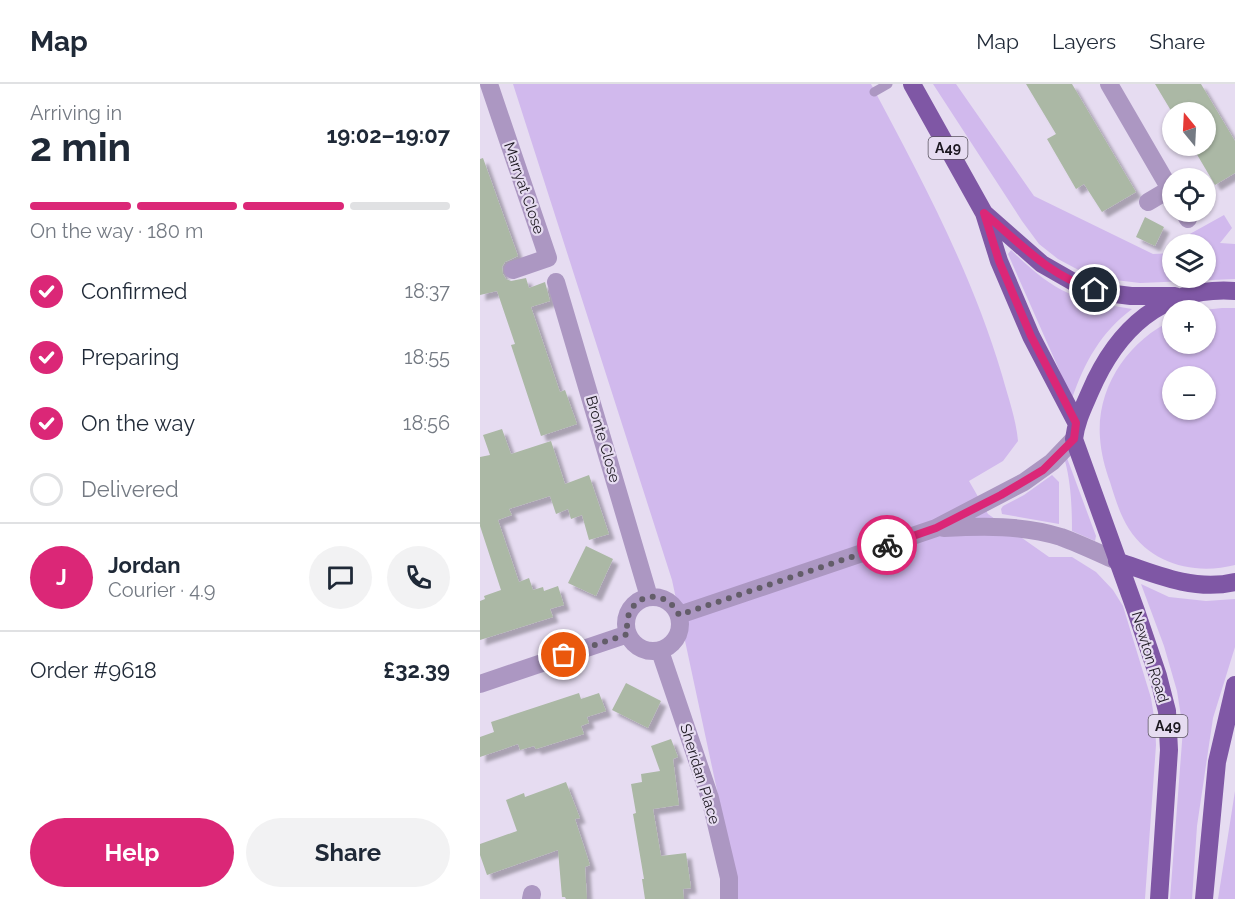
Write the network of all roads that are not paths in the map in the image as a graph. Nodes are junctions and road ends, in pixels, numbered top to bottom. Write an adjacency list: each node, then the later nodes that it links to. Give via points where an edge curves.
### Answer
1 (489, 84): 10 (street, Marryat Close, via 548,258)
2 (888, 84): 5 (lane)
3 (912, 84): 9 (main road, A49)
4 (1109, 84): 6 (street)
5 (874, 92)
6 (1162, 174)
7 (1162, 196): 8 (street)
8 (1148, 202)
9 (984, 213): 13 (main road, A49, via 1042,264 1077,284 1131,297); 14 (main road, A49, via 999,261)
10 (513, 270)
11 (556, 282): 18 (street, Bronte Close)
12 (1235, 291): 13 (main road, A49)
13 (1186, 296): 14 (main road, A49, via 1144,316 1121,338 1098,375)
14 (1075, 431): 15 (street, via 1052,462 1034,476); 16 (main road, A49)
15 (936, 528): 16 (street, via 979,526 1034,531); 19 (street)
16 (1117, 561): 17 (main road, via 1189,583); 25 (main road, Newton Road / A49, via 1167,711 1169,750)
17 (1235, 582)
18 (649, 597): 19 (street, via 664,598); 20 (street, via 630,610)
19 (679, 615): 21 (street, via 680,633)
20 (628, 634): 21 (street, via 644,650); 22 (street)
21 (660, 651): 24 (street, Sheridan Place, via 710,798 729,878)
22 (480, 684)
23 (1235, 685): 26 (main road, via 1217,762)
24 (729, 899)
25 (1159, 899)
26 (1204, 899)

